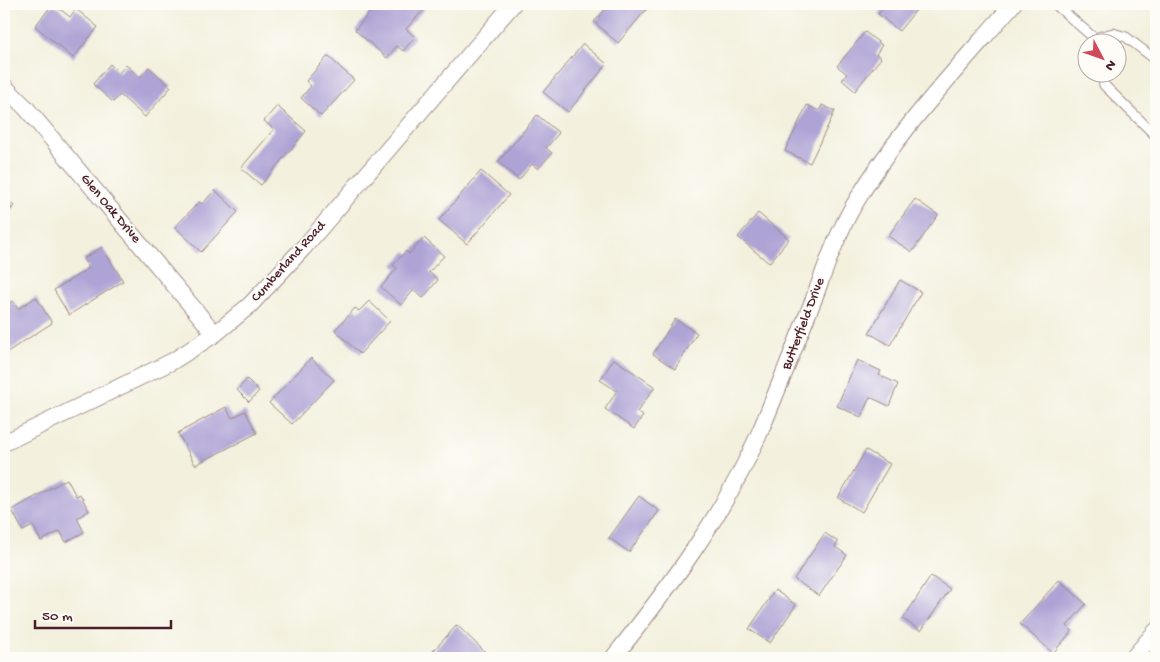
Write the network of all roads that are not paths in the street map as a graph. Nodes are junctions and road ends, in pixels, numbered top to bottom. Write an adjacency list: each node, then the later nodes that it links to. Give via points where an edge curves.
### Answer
1 (1013, 4): 13 (street, Butterfield Drive, via 882,160 853,206 758,437 722,505 684,565)
2 (1055, 4): 4 (lane)
3 (506, 6): 10 (street, Cumberland Road, via 305,246 250,305)
4 (1085, 32)
5 (1128, 39): 6 (lane)
6 (1156, 60)
7 (1104, 82): 9 (lane)
8 (4, 86): 10 (street, Glen Oak Drive)
9 (1156, 136)
10 (215, 334): 11 (street, Cumberland Road, via 174,361)
11 (4, 443)
12 (1156, 631): 14 (street)
13 (613, 658)
14 (1133, 658)

